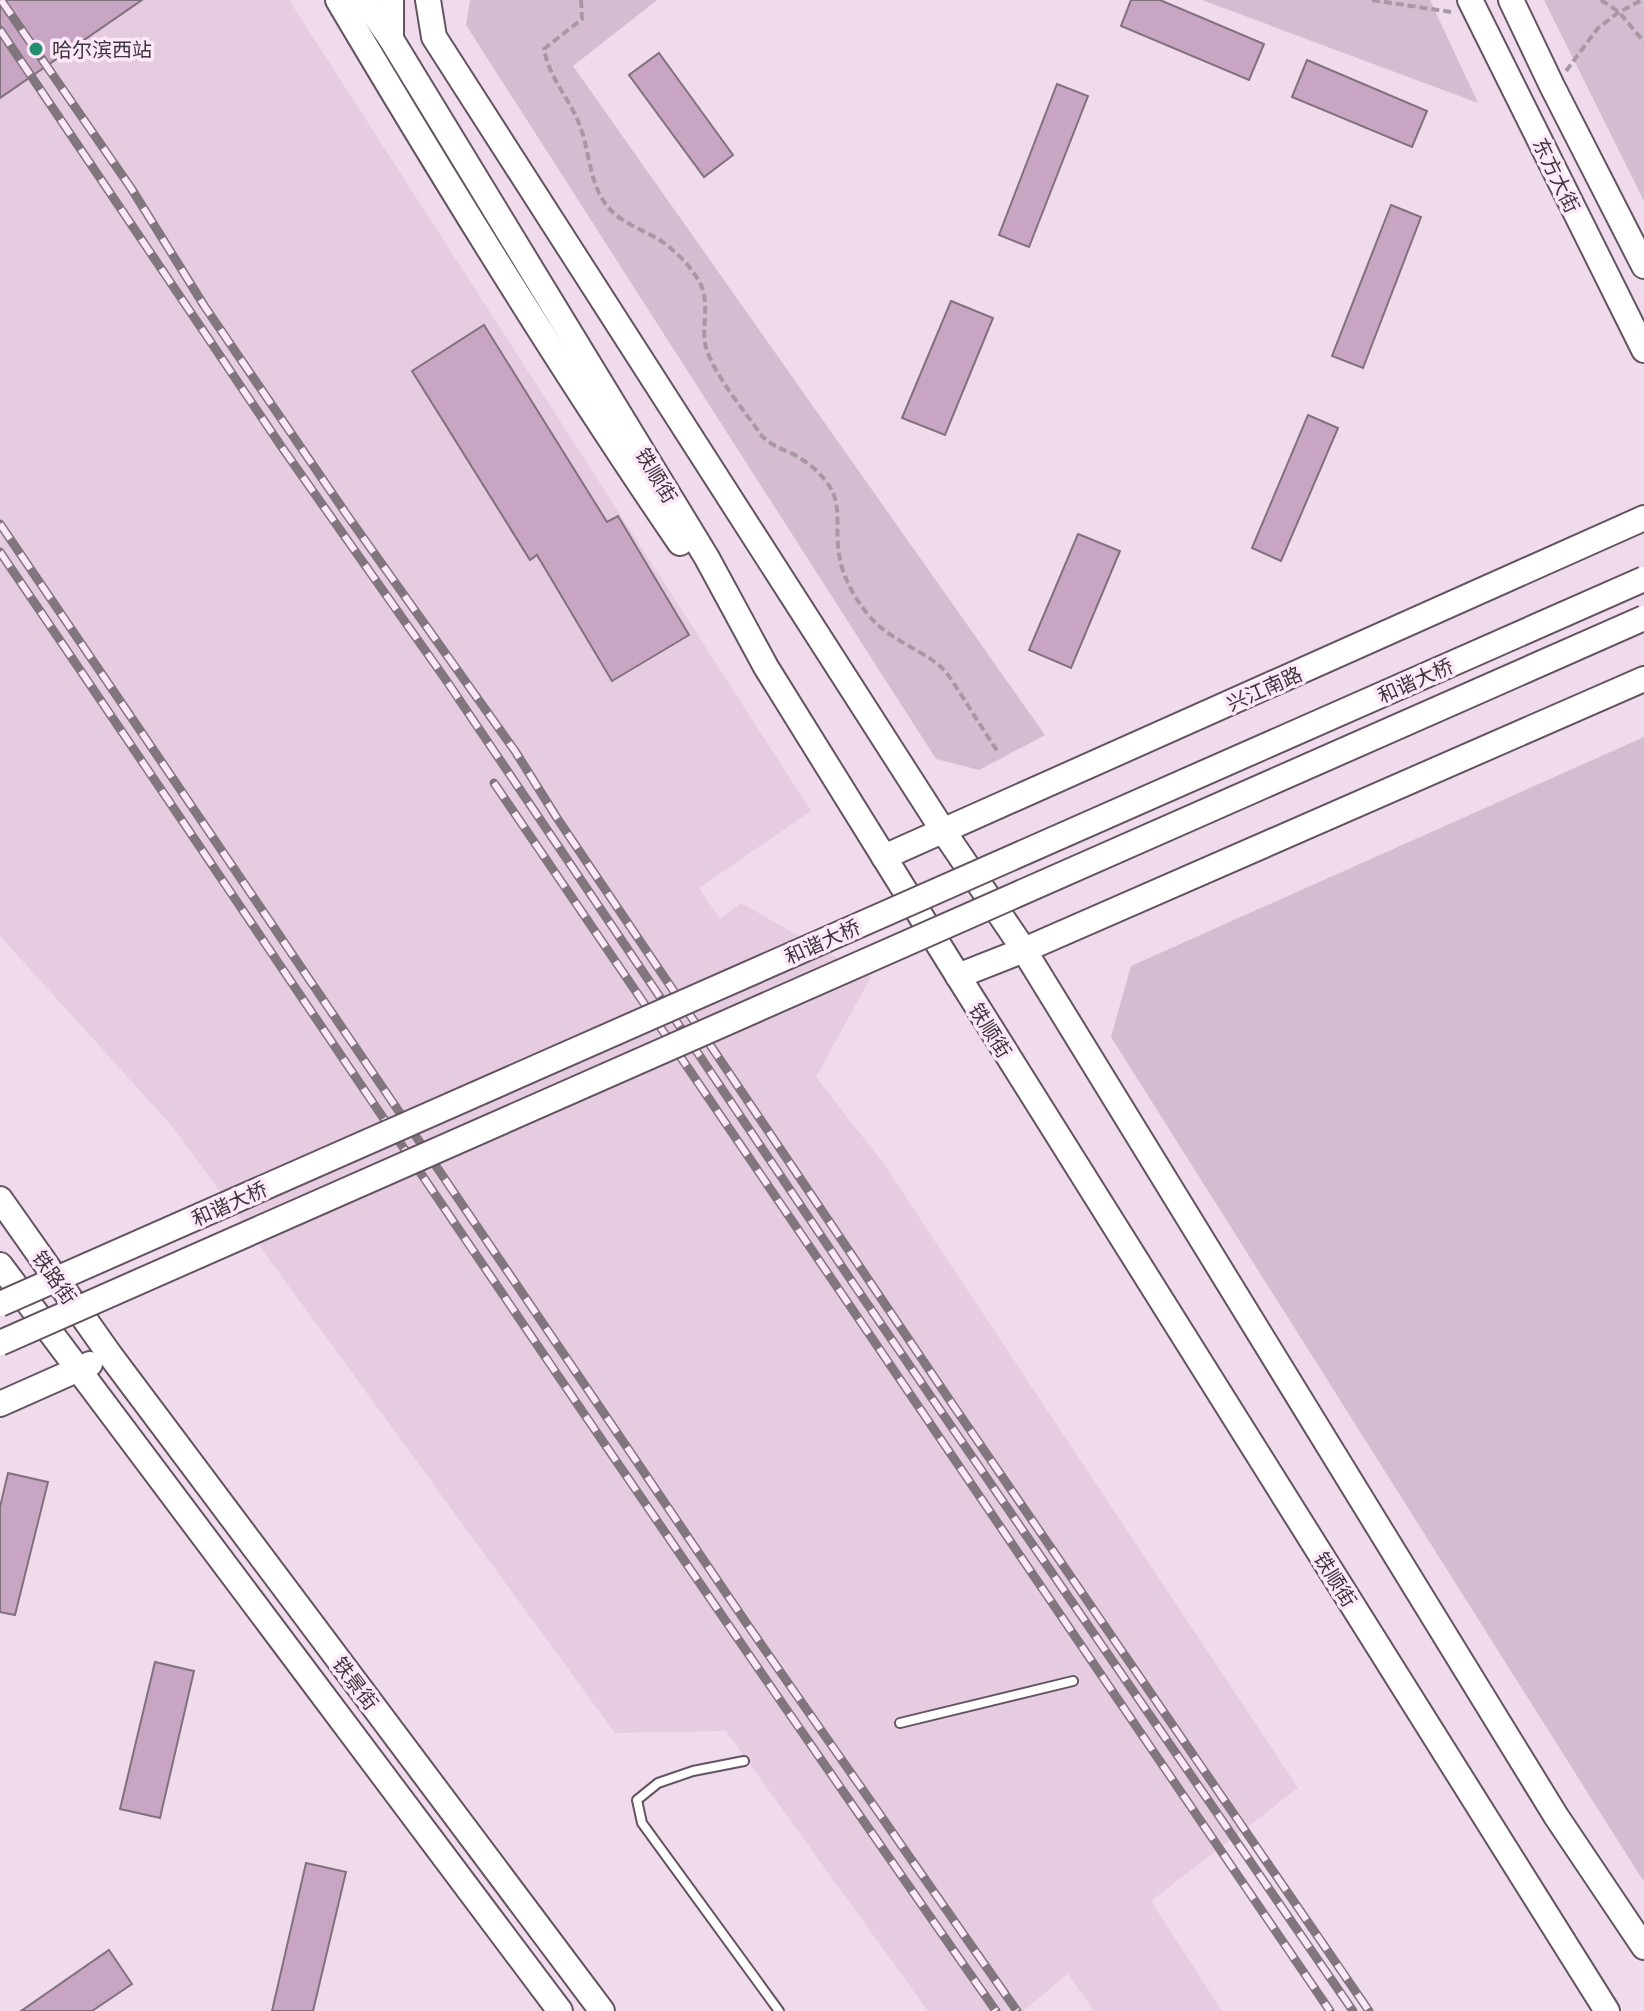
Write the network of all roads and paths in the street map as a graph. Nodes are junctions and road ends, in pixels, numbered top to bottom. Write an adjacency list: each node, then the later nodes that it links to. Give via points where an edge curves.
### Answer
1 (338, 0): 20 (main road, via 617,451)
2 (364, 0): 12 (main road, 铁顺街)
3 (391, 0): 12 (main road)
4 (428, 0): 23 (main road, via 434,37)
5 (581, 0): 22 (path, via 582,19 544,49 580,124 601,196 614,214 675,251 700,283 710,359 762,436 819,473 836,497 841,566 856,597 883,628 942,668)
6 (1372, 0): 10 (path)
7 (1511, 0): 14 (main road, 东方大街)
8 (1601, 0): 11 (path)
9 (1642, 0): 11 (path)
10 (1474, 8): 16 (main road, 东方大街)
11 (1619, 12): 13 (path); 14 (path, via 1598,28)
12 (391, 39): 20 (main road, 铁顺街, via 707,558)
13 (1644, 42)
14 (1552, 86): 15 (main road, 东方大街)
15 (1644, 266)
16 (1644, 350)
17 (1644, 518): 23 (main road, 兴江南路)
18 (1644, 579): 30 (main road, 和谐大桥, bridge)
19 (1644, 618): 31 (main road, 和谐大桥, bridge)
20 (766, 667): 24 (main road, 铁顺街)
21 (1644, 679): 25 (main road)
22 (998, 752)
23 (944, 832): 24 (main road, 兴江南路); 25 (main road)
24 (884, 857): 26 (main road, 铁顺街)
25 (1024, 950): 26 (main road); 38 (main road, via 1556,1816)
26 (958, 976): 42 (main road, 铁顺街)
27 (0, 1199): 28 (main road, 铁路街)
28 (9, 1230): 32 (main road, 铁路街)
29 (0, 1265): 33 (main road, 铁路街)
30 (0, 1304)
31 (0, 1343)
32 (110, 1355): 33 (main road); 40 (main road, 铁景街)
33 (78, 1370): 34 (main road); 39 (main road, 铁景街)
34 (0, 1404)
35 (1073, 1681): 36 (lane)
36 (900, 1723)
37 (744, 1761): 41 (lane, via 658,1783 637,1800 642,1823)
38 (1644, 1947)
39 (560, 2011)
40 (602, 2011)
41 (779, 2011)
42 (1607, 2011)

